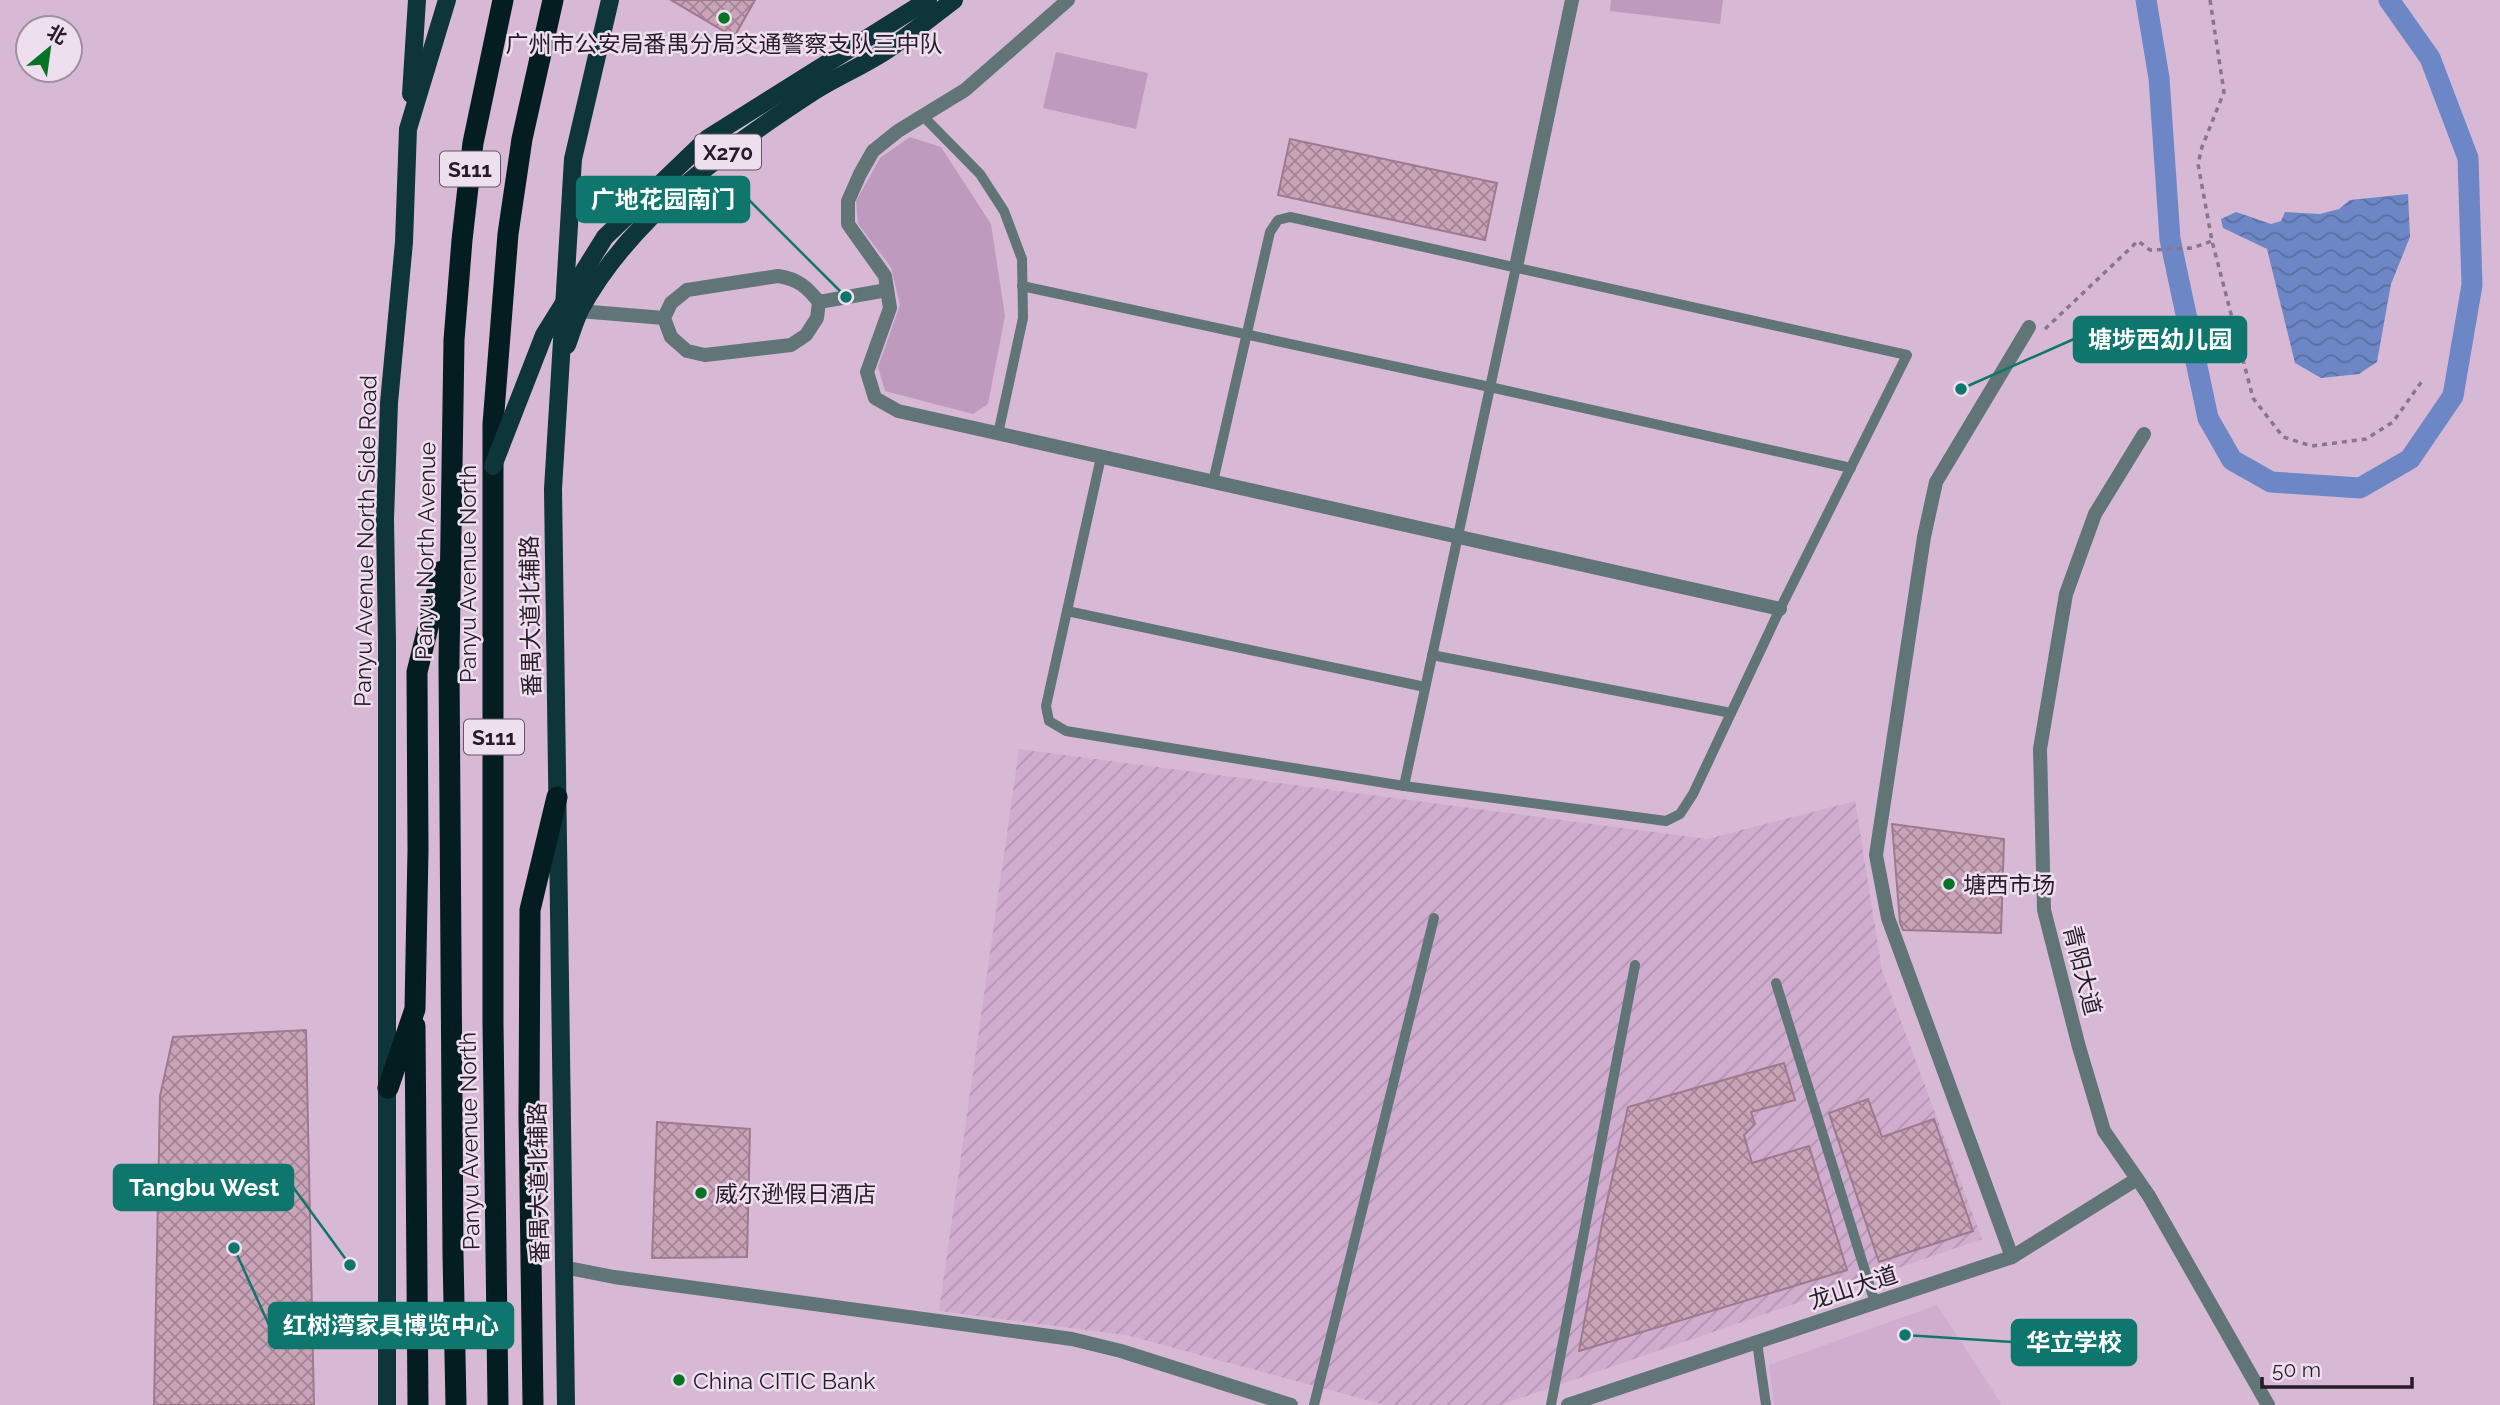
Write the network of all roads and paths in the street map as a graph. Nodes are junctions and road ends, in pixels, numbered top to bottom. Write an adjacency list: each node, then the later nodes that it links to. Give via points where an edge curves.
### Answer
1 (417, 0): 12 (main road)
2 (447, 0): 12 (main road, Panyu Avenue North Side Road)
3 (503, 0): 31 (highway, Panyu North Avenue / S111, via 473,143 462,240 454,340)
4 (552, 0): 28 (highway, Panyu Avenue North / S111, via 522,139 508,233)
5 (610, 0): 22 (main road, 番禺大道北辅路, via 573,159)
6 (928, 0): 28 (main road, bridge, via 708,138 605,237 544,335)
7 (954, 0): 18 (main road, X270, via 888,49 775,118 694,179 624,248)
8 (1068, 0): 11 (street, via 965,90)
9 (1572, 0): 14 (street)
10 (2210, 0): 13 (path, via 2224,92 2198,164)
11 (922, 115): 15 (lane, via 980,174 1003,211 1022,259); 16 (street, via 873,151 848,201 848,224 885,276)
12 (408, 129): 45 (main road, Panyu Avenue North Side Road, via 385,519)
13 (2212, 241): 20 (path, via 2192,248 2150,250 2138,241 2047,330); 23 (path, via 2253,398 2284,437 2312,446 2366,439 2393,422)
14 (1516, 267): 21 (lane, via 1290,217 1278,220 1270,232); 24 (lane); 29 (lane, via 1907,355)
15 (1023, 286): 21 (lane); 25 (lane, via 1023,318)
16 (887, 290): 17 (street); 25 (street, via 890,308 867,372 874,398 898,411)
17 (819, 302): 19 (street, via 806,286 778,276 687,290 671,303); 19 (street, via 817,318 806,335 791,345 705,355 687,351 671,337)
18 (579, 312): 19 (street); 22 (main road, X270)
19 (664, 318)
20 (2029, 327): 47 (street, via 1936,482 1877,855 1888,918)
21 (1247, 334): 24 (lane); 30 (lane)
22 (561, 361): 40 (main road, 番禺大道北辅路, via 553,489)
23 (2422, 381)
24 (1490, 387): 29 (lane); 32 (lane)
25 (998, 434): 27 (street)
26 (2144, 434): 46 (street, 青阳大道, via 2095,514 2066,594 2040,749 2044,910 2104,1130)
27 (1101, 457): 30 (street); 34 (lane)
28 (493, 466): 54 (highway, Panyu Avenue North / S111)
29 (1851, 468): 33 (lane)
30 (1213, 482): 32 (street)
31 (451, 535): 38 (highway, Panyu North Avenue / S111); 44 (highway, via 417,672)
32 (1458, 537): 33 (street); 35 (lane)
33 (1780, 609): 37 (lane)
34 (1067, 611): 36 (lane); 39 (lane, via 1046,706 1049,721 1066,731)
35 (1432, 654): 36 (lane); 37 (lane)
36 (1425, 687): 39 (lane)
37 (1731, 713): 39 (lane, via 1693,794 1680,814 1666,821)
38 (450, 763): 53 (highway, Panyu Avenue North / S111)
39 (1404, 786)
40 (557, 797): 48 (main road, 番禺大道北辅路); 55 (highway, via 530,910)
41 (1434, 918): 58 (lane)
42 (1635, 965): 59 (lane)
43 (1776, 983): 49 (lane)
44 (415, 1009): 45 (highway); 52 (highway)
45 (388, 1088): 51 (main road)
46 (2137, 1180): 47 (street, 龙山大道); 62 (street, 青阳大道)
47 (2012, 1257): 49 (street, 龙山大道)
48 (563, 1267): 56 (main road, 番禺大道北辅路); 57 (street, via 1072,1339)
49 (1875, 1303): 50 (street, 龙山大道)
50 (1757, 1342): 60 (street, 龙山大道); 61 (lane)
51 (387, 1405)
52 (418, 1405)
53 (456, 1405)
54 (498, 1405)
55 (533, 1405)
56 (566, 1405)
57 (1291, 1405)
58 (1314, 1405)
59 (1551, 1405)
60 (1568, 1405)
61 (1766, 1405)
62 (2268, 1405)

